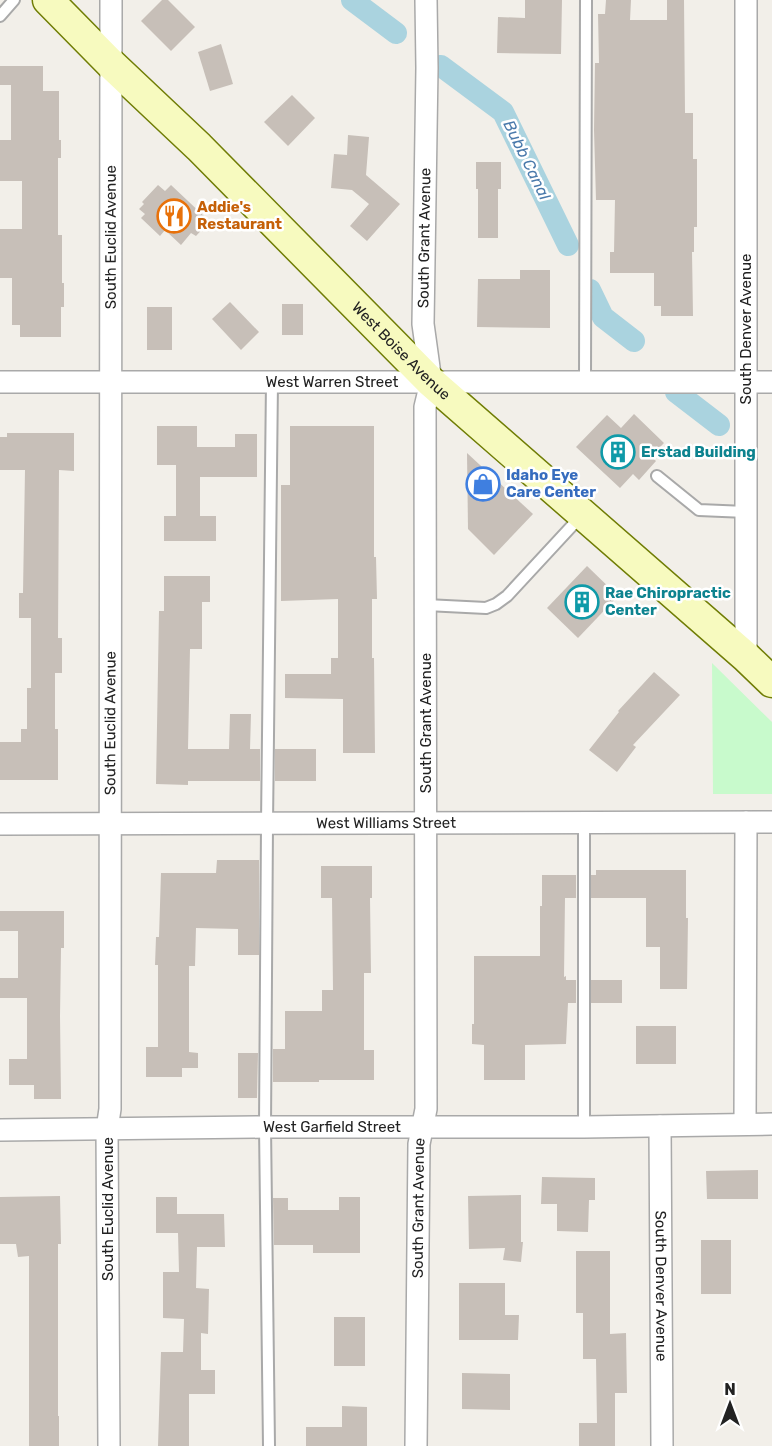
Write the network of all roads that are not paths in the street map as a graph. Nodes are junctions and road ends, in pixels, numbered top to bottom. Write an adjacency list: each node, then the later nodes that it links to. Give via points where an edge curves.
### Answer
1 (14, 0): 7 (lane)
2 (48, 0): 8 (street, West Boise Avenue)
3 (111, 0): 8 (street, South Euclid Avenue)
4 (426, 0): 12 (street, South Grant Avenue, via 423,324)
5 (586, 0): 13 (lane)
6 (746, 0): 14 (street, South Denver Avenue)
7 (0, 16)
8 (111, 64): 10 (street, South Euclid Avenue); 12 (street, West Boise Avenue, via 199,147)
9 (0, 382): 10 (street, West Warren Street)
10 (111, 382): 11 (street, West Warren Street); 27 (street, South Euclid Avenue)
11 (272, 382): 12 (street, West Warren Street); 28 (lane)
12 (431, 382): 13 (street, West Warren Street); 18 (street, West Boise Avenue); 19 (street, South Grant Avenue, via 425,407)
13 (585, 382): 14 (street, West Warren Street)
14 (746, 382): 15 (street, West Warren Street); 17 (street, South Denver Avenue)
15 (772, 382)
16 (657, 476): 17 (lane, via 699,510)
17 (746, 512): 20 (street, South Denver Avenue)
18 (582, 514): 19 (lane, via 496,604 486,608); 20 (street, West Boise Avenue)
19 (426, 605): 25 (street, South Grant Avenue)
20 (746, 657): 21 (street, West Boise Avenue)
21 (772, 682)
22 (584, 822): 23 (street, West Williams Street); 25 (street, West Williams Street); 32 (lane)
23 (746, 822): 24 (street, West Williams Street); 29 (street)
24 (772, 822)
25 (425, 823): 28 (street, West Williams Street); 34 (street, South Grant Avenue)
26 (0, 824): 27 (street, West Williams Street)
27 (110, 824): 28 (street, West Williams Street); 35 (street, South Euclid Avenue)
28 (267, 824): 33 (lane)
29 (746, 1124): 30 (street, West Garfield Street); 31 (street, West Garfield Street)
30 (772, 1124)
31 (660, 1126): 32 (street, West Garfield Street); 40 (street, South Denver Avenue)
32 (584, 1127): 34 (street, West Garfield Street)
33 (266, 1128): 34 (street, West Garfield Street); 35 (street, West Garfield Street); 38 (lane)
34 (423, 1128): 39 (street, South Grant Avenue, via 419,1144)
35 (107, 1129): 36 (street, West Garfield Street); 37 (street, South Euclid Avenue)
36 (0, 1130)
37 (109, 1446)
38 (269, 1446)
39 (416, 1446)
40 (662, 1446)

